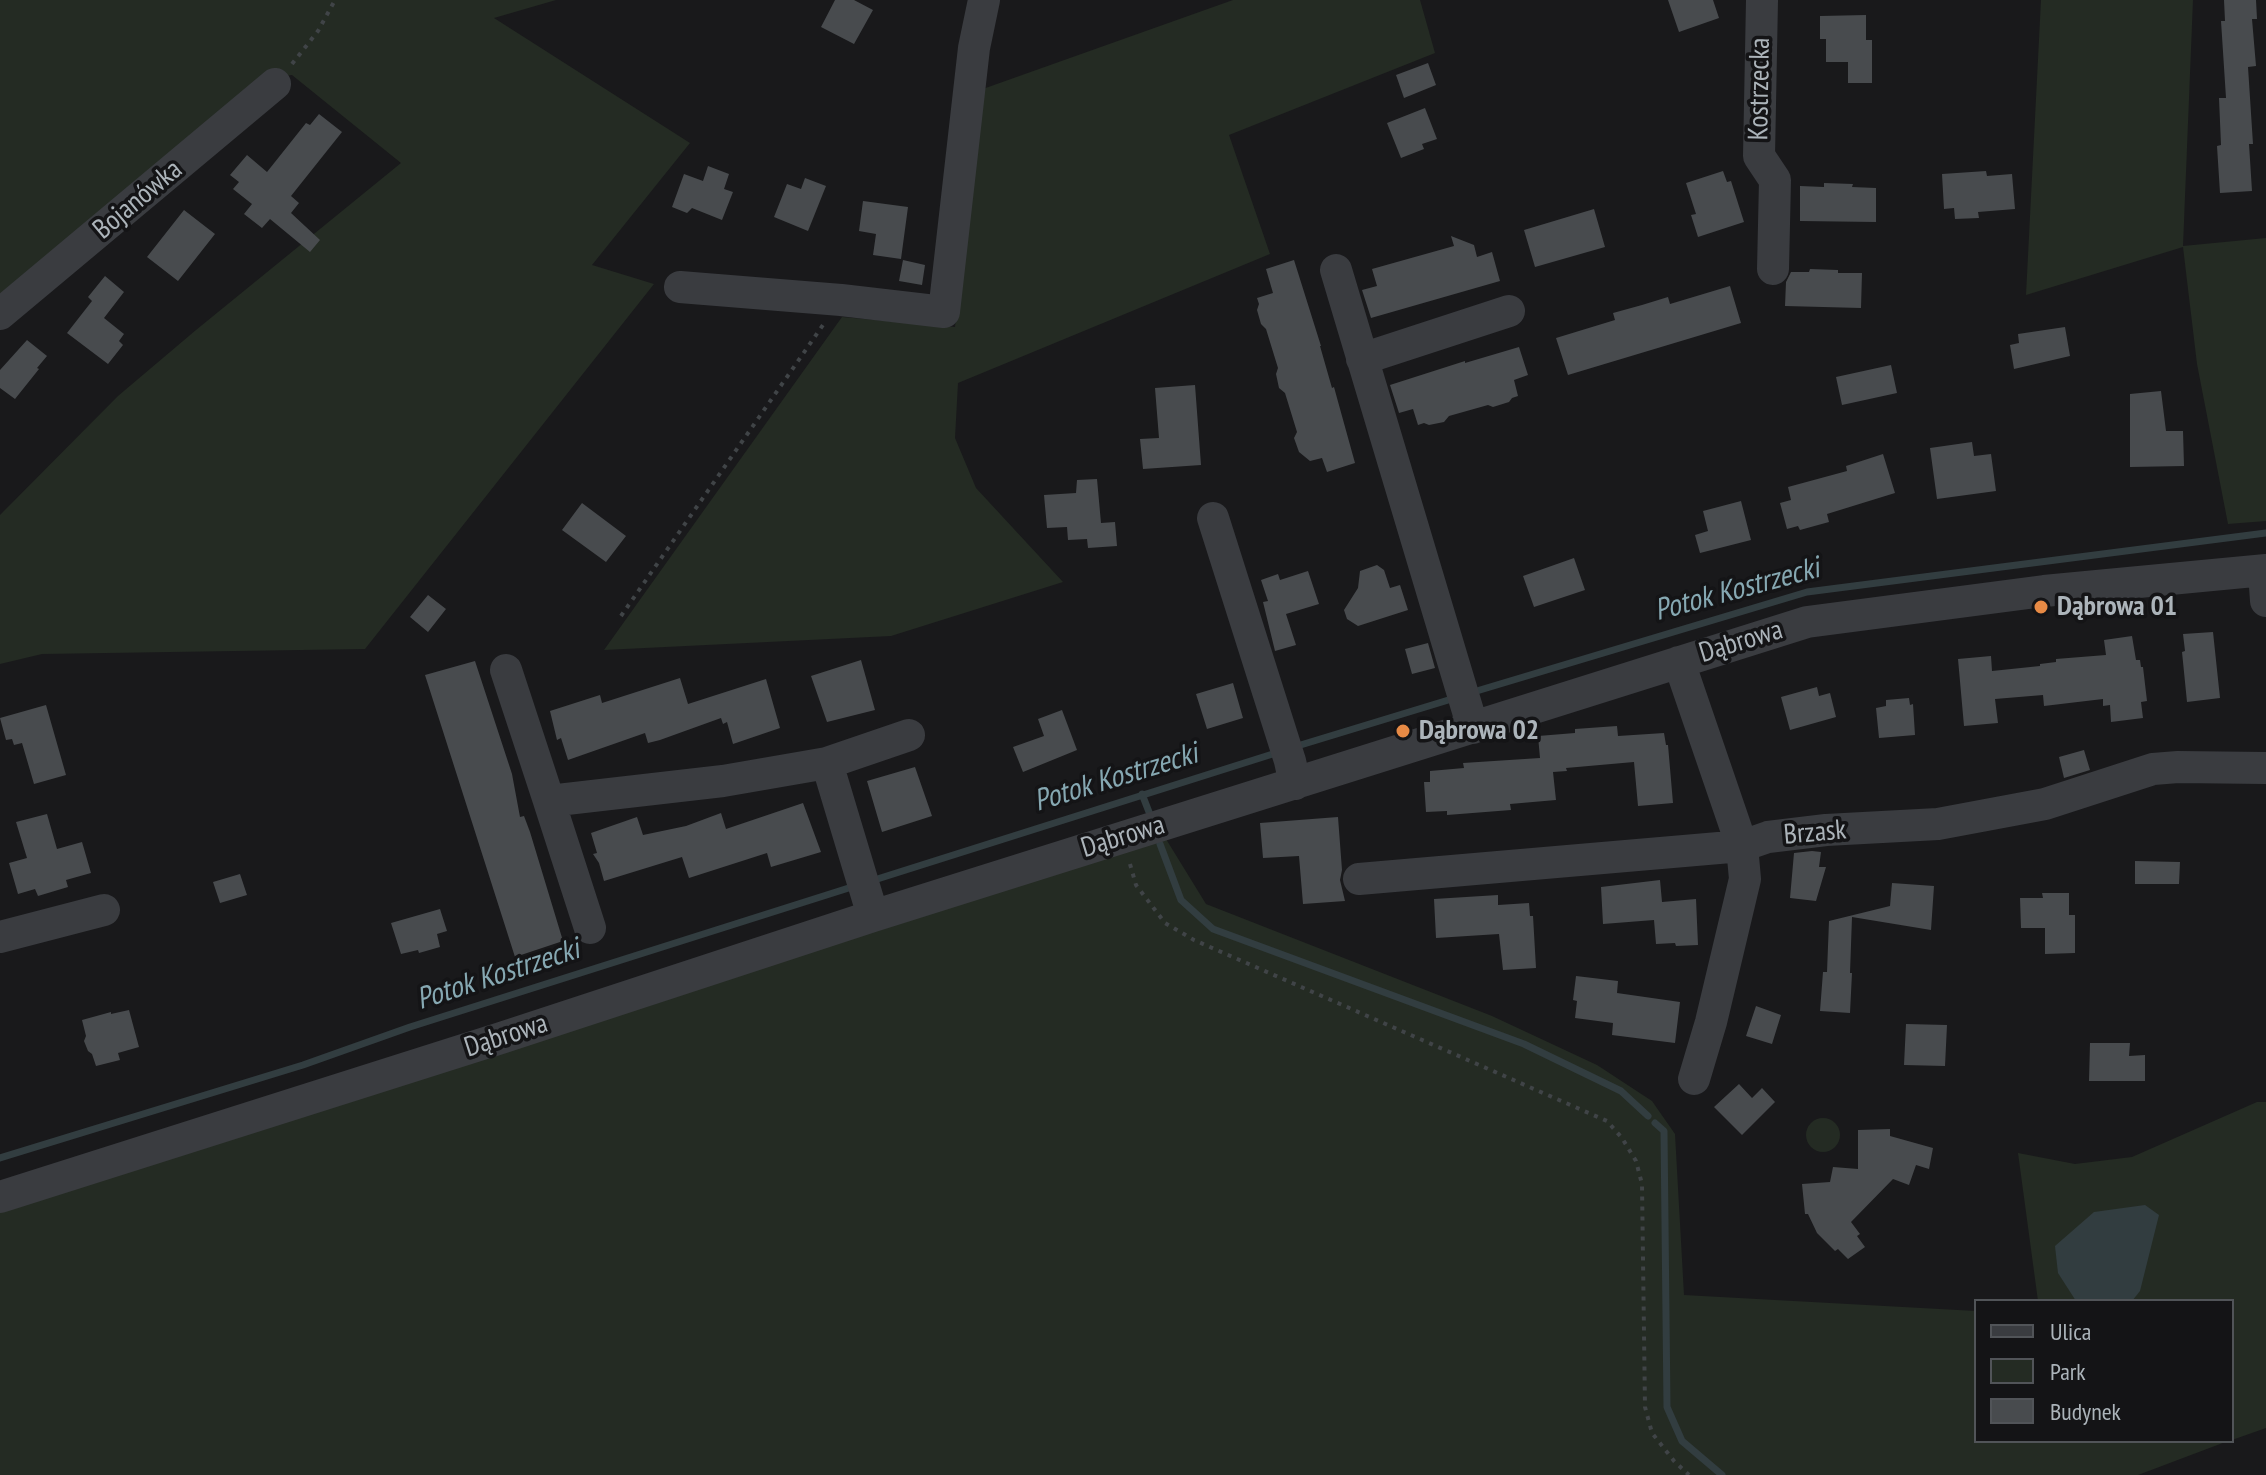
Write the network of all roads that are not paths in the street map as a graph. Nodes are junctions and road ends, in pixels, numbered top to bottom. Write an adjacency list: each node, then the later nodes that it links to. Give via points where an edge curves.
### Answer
1 (984, 0): 6 (street, via 944,312)
2 (1762, 0): 4 (street, Kostrzecka, via 1759,156 1775,180)
3 (275, 84): 8 (street, Bojanówka)
4 (1773, 269)
5 (1336, 270): 9 (street)
6 (680, 287)
7 (1509, 311): 9 (street)
8 (0, 314)
9 (1362, 359): 14 (street)
10 (1213, 518): 16 (street)
11 (2265, 581): 12 (street, Dąbrowa, via 2044,591 1807,622)
12 (1679, 662): 14 (street, Dąbrowa); 20 (street)
13 (506, 670): 19 (street)
14 (1466, 706): 16 (street, Dąbrowa)
15 (909, 735): 17 (street)
16 (1289, 761): 22 (street, Dąbrowa, via 1123,837)
17 (827, 763): 19 (street); 22 (street)
18 (2266, 768): 20 (street, Brzask, via 2153,769 2045,804 1938,824 1768,837)
19 (549, 801): 24 (street)
20 (1742, 846): 21 (street, Brzask); 26 (street, via 1745,879)
21 (1359, 879)
22 (867, 895): 27 (street, Dąbrowa, via 501,1038)
23 (104, 910): 25 (street)
24 (590, 928)
25 (0, 937)
26 (1694, 1079)
27 (0, 1197)

